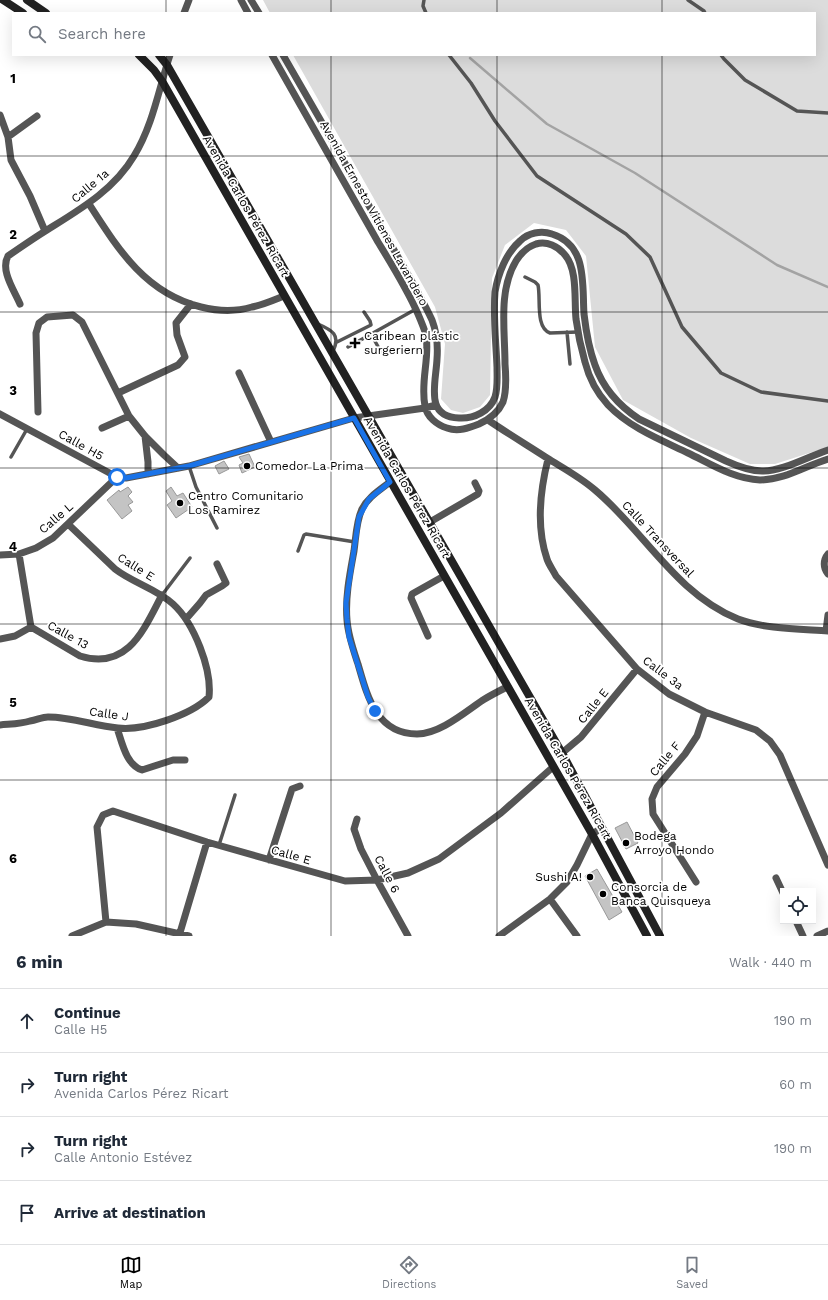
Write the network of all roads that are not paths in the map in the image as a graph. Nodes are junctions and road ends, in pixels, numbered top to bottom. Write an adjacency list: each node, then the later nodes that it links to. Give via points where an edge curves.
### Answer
1 (3, 0): 8 (main road)
2 (27, 0): 9 (main road)
3 (189, 0): 10 (street)
4 (241, 0): 11 (street)
5 (251, 0): 12 (street)
6 (424, 0): 13 (lane)
7 (688, 0): 14 (lane)
8 (21, 12)
9 (45, 12)
10 (184, 12)
11 (247, 12)
12 (258, 12)
13 (426, 12)
14 (704, 12)
15 (140, 56): 23 (main road, Avenida Carlos Pérez Ricart)
16 (160, 56): 22 (main road, Avenida Carlos Pérez Ricart)
17 (170, 56): 22 (street, Calle 1a)
18 (273, 56): 34 (street, Avenida Ernesto Vitienes Lavandero)
19 (284, 56): 50 (street, Avenida Ernesto Vitienes Lavandero, via 404,266 432,322 438,342 434,395)
20 (450, 56): 49 (lane, via 537,176 626,234 650,257 682,327 721,373 761,392)
21 (722, 56): 24 (lane, via 745,80 797,111)
22 (167, 65): 23 (street, Calle 1a); 36 (main road, Avenida Carlos Pérez Ricart)
23 (162, 82): 28 (street, Calle 1a, via 145,133 134,156 124,171); 31 (main road, Avenida Carlos Pérez Ricart)
24 (828, 113)
25 (0, 115): 27 (street)
26 (37, 116): 27 (street)
27 (8, 137): 29 (street, via 12,160)
28 (89, 204): 29 (street, Calle 1a); 33 (street, via 136,269 174,298)
29 (45, 231): 32 (street, Calle 1a, via 8,256 5,261 6,271)
30 (525, 277): 37 (lane, via 538,285 543,328 550,333)
31 (284, 296): 33 (street, via 251,308 240,309 212,309); 56 (main road, Avenida Carlos Pérez Ricart)
32 (20, 304)
33 (191, 304): 46 (street, via 176,323 177,335 185,357 183,361)
34 (416, 310): 39 (lane); 51 (street, Avenida Ernesto Vitienes Lavandero, via 426,338)
35 (364, 312): 40 (lane, via 371,325)
36 (316, 323): 40 (lane, via 329,328); 42 (main road, Avenida Carlos Pérez Ricart)
37 (567, 332): 38 (lane); 44 (lane)
38 (578, 332): 48 (street, via 572,268 566,255 546,242 530,246 517,259 507,280 506,380); 70 (street, via 590,377 602,398 617,414 642,430)
39 (371, 334): 41 (lane); 43 (lane)
40 (337, 342): 42 (lane)
41 (348, 347)
42 (332, 352): 55 (main road, Avenida Carlos Pérez Ricart)
43 (381, 352)
44 (570, 364)
45 (239, 373): 61 (street)
46 (118, 393): 52 (street, via 82,322 73,315 47,317 39,323 36,333); 54 (street)
47 (495, 397): 48 (street); 50 (street, via 490,406 471,417 450,417 443,414); 67 (street, via 495,294 500,275 508,254 522,238 541,232 552,234 571,246 581,265 584,314 594,364 613,398 639,419)
48 (503, 401): 57 (street)
49 (828, 401)
50 (436, 405): 51 (street)
51 (425, 408): 55 (street); 57 (street, via 432,420 454,430)
52 (38, 412)
53 (0, 414): 59 (street, Calle H5)
54 (130, 416): 58 (street); 60 (street)
55 (369, 417): 56 (street); 74 (main road, Avenida Carlos Pérez Ricart)
56 (354, 418): 61 (street); 72 (main road, Avenida Carlos Pérez Ricart)
57 (488, 420): 64 (street, Calle Transversal)
58 (102, 428)
59 (27, 429): 63 (lane); 71 (street, Calle H5)
60 (145, 436): 68 (street); 69 (street)
61 (271, 442): 66 (street)
62 (828, 450): 67 (street, via 764,471)
63 (11, 457)
64 (548, 459): 90 (street, Calle Transversal, via 596,490 687,587 714,608 739,620 770,626); 93 (street, Calle 3a, via 540,506 548,560 556,576)
65 (828, 459): 70 (street, via 769,479)
66 (189, 466): 68 (street); 76 (lane, via 196,487)
67 (737, 466): 70 (street)
68 (178, 468): 69 (street)
69 (148, 474): 71 (street)
70 (735, 475)
71 (117, 477): 75 (street, Calle L)
72 (390, 482): 77 (street, via 363,507); 85 (main road, Avenida Carlos Pérez Ricart)
73 (475, 483): 74 (street, via 478,494)
74 (430, 522): 99 (main road, Avenida Carlos Pérez Ricart)
75 (68, 524): 79 (street, Calle L, via 53,538); 86 (street, Calle E, via 115,569)
76 (217, 528)
77 (355, 542): 78 (lane, via 306,534); 94 (street, via 346,603 349,637 368,697 384,722 405,733 431,732)
78 (298, 551)
79 (19, 554): 81 (street, Calle L); 89 (street, Calle 13)
80 (828, 554): 84 (street, via 824,562)
81 (0, 556)
82 (190, 558): 86 (lane)
83 (217, 564): 88 (street, via 226,583 206,595)
84 (828, 574)
85 (444, 576): 91 (street, via 412,594 411,598); 94 (main road, Avenida Carlos Pérez Ricart)
86 (162, 595): 88 (street, Calle E, via 174,604); 89 (street, Calle 13, via 142,632 128,650 104,659 80,656)
87 (828, 615): 90 (street)
88 (186, 619): 95 (street, Calle E, via 207,665)
89 (31, 627): 92 (street, via 15,636)
90 (827, 631)
91 (428, 636)
92 (0, 639)
93 (637, 669): 96 (street, Calle 3a, via 669,694); 99 (street, Calle E, via 581,737)
94 (507, 687): 101 (main road, Avenida Carlos Pérez Ricart)
95 (209, 697): 98 (street, Calle J, via 197,706 155,724 137,728)
96 (705, 712): 110 (street, Calle 3a, via 756,730 770,741 780,755); 113 (street, Calle F, via 697,736 657,786 652,799 653,814)
97 (0, 725): 98 (street, Calle J, via 48,717)
98 (118, 728): 100 (street, via 123,747 137,768 142,770 173,760)
99 (562, 753): 105 (main road, Avenida Carlos Pérez Ricart)
100 (185, 760)
101 (553, 767): 106 (main road, Avenida Carlos Pérez Ricart); 112 (street, Calle E, via 501,813 439,859 408,873)
102 (300, 786): 109 (street, via 292,789)
103 (235, 795): 108 (lane)
104 (357, 819): 112 (street, Calle 6, via 354,829)
105 (602, 828): 106 (street); 126 (main road, Avenida Carlos Pérez Ricart)
106 (592, 834): 115 (street, via 567,882); 125 (main road, Avenida Carlos Pérez Ricart)
107 (207, 842): 108 (street, Calle E); 116 (street, Calle E, via 113,811 103,815 97,827); 119 (street)
108 (219, 846): 109 (street, Calle E)
109 (269, 860): 112 (street, Calle E, via 345,881)
110 (828, 865)
111 (776, 878): 114 (street)
112 (377, 880): 122 (street, Calle 6)
113 (696, 882)
114 (781, 888)
115 (550, 899): 123 (street); 124 (street)
116 (106, 922): 119 (street, via 136,924); 120 (street)
117 (797, 924): 127 (street)
118 (828, 931): 128 (street)
119 (180, 935): 121 (street)
120 (72, 936)
121 (189, 936)
122 (408, 936)
123 (499, 936)
124 (578, 936)
125 (647, 936)
126 (660, 936)
127 (803, 936)
128 (817, 936)

